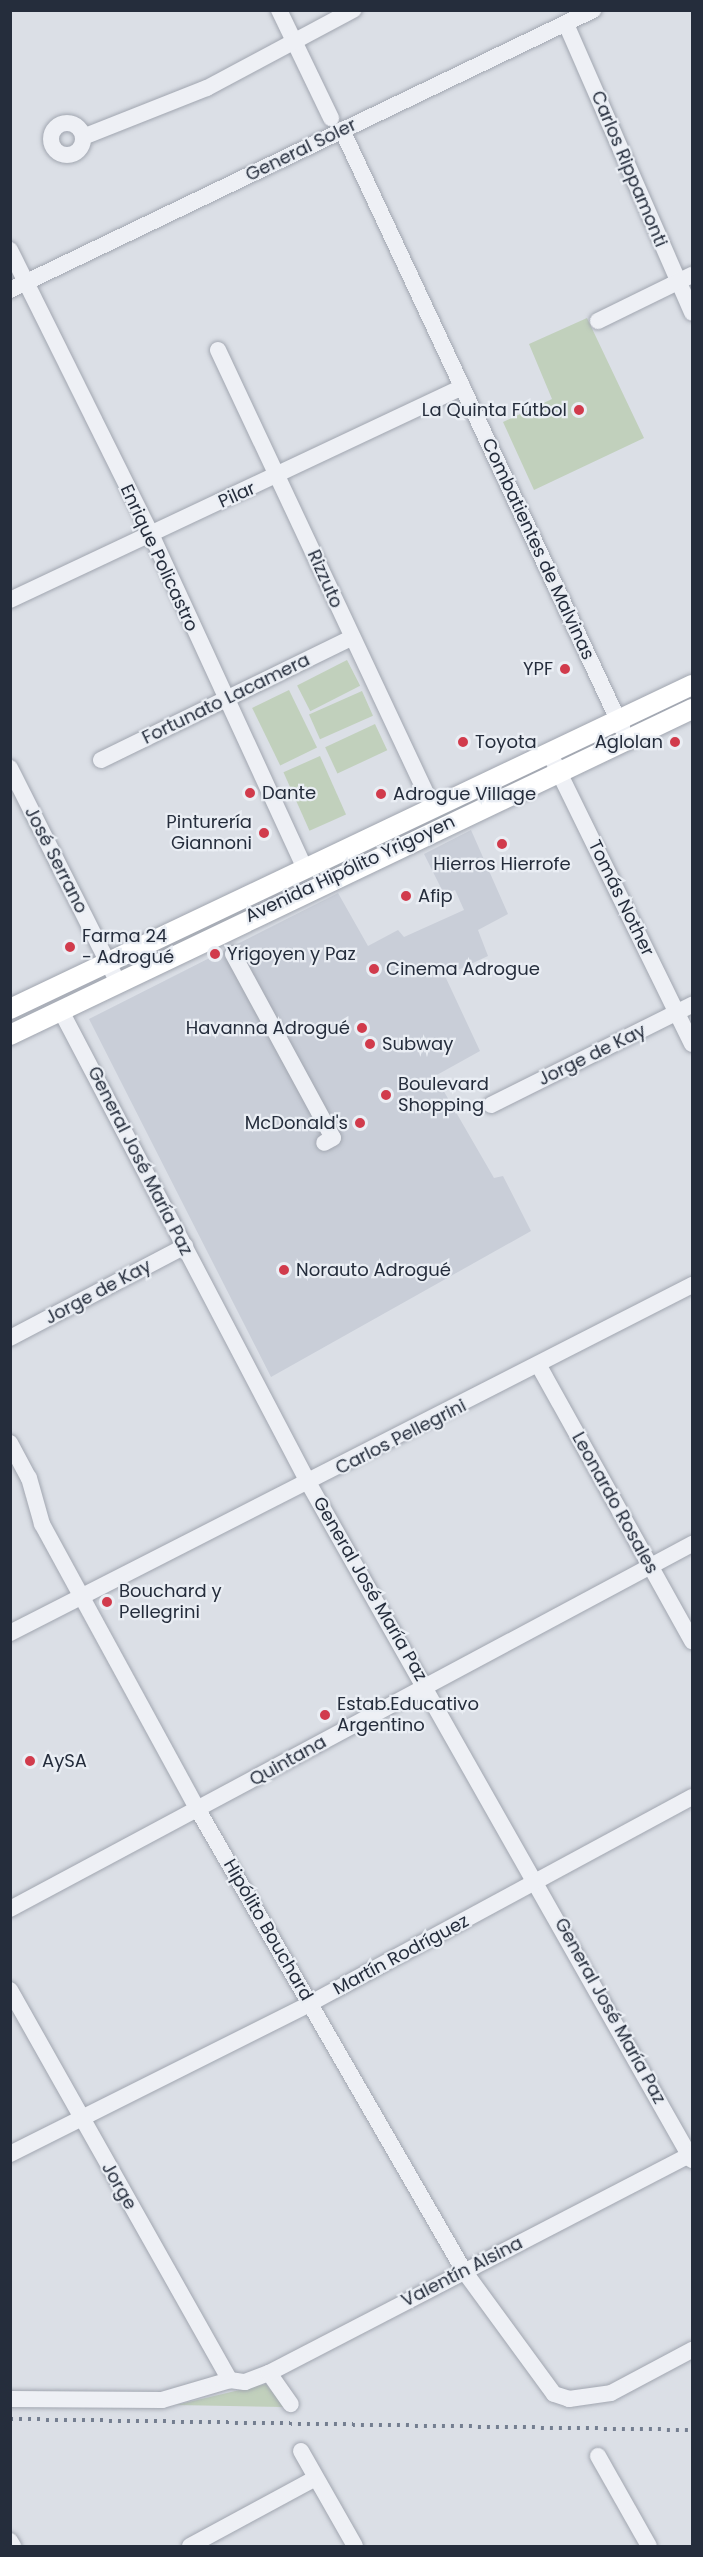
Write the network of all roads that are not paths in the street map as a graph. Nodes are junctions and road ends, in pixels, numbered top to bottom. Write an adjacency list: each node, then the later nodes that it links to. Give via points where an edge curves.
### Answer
1 (279, 10): 5 (street, Combatientes de Malvinas)
2 (353, 10): 5 (street)
3 (593, 10): 4 (street, General Soler)
4 (566, 24): 6 (street, General Soler); 9 (street, Carlos Rippamonti)
5 (293, 40): 6 (street, Combatientes de Malvinas); 7 (street, via 207,88)
6 (336, 124): 10 (street, General Soler); 15 (street, Combatientes de Malvinas)
7 (83, 138)
8 (10, 250): 10 (street, Enrique Policastro)
9 (685, 279): 12 (street, Carlos Rippamonti); 13 (street)
10 (26, 282): 11 (street, General Soler); 17 (street, Enrique Policastro)
11 (10, 290)
12 (693, 313)
13 (598, 321)
14 (218, 350): 16 (street, Rizzuto)
15 (462, 387): 16 (street, Pilar); 23 (street, Combatientes de Malvinas)
16 (278, 477): 17 (street, Pilar); 19 (street, Rizzuto)
17 (150, 534): 18 (street, Pilar); 21 (street, Enrique Policastro)
18 (10, 600)
19 (351, 638): 21 (street, Fortunato Lacamera); 29 (street, Rizzuto)
20 (693, 686): 23 (main road, Avenida Hipólito Yrigoyen)
21 (224, 700): 26 (street, Fortunato Lacamera); 30 (street, Enrique Policastro)
22 (693, 709): 24 (main road, Avenida Hipólito Yrigoyen)
23 (618, 720): 24 (street, Combatientes de Malvinas); 25 (main road, Avenida Hipólito Yrigoyen)
24 (627, 739): 28 (main road, Avenida Hipólito Yrigoyen)
25 (549, 752): 28 (street, Tomás Nother); 29 (main road, Avenida Hipólito Yrigoyen)
26 (101, 760)
27 (10, 768): 32 (street, José Serrano)
28 (558, 770): 33 (main road, Avenida Hipólito Yrigoyen); 35 (street, Tomás Nother)
29 (433, 808): 30 (main road, Avenida Hipólito Yrigoyen)
30 (304, 867): 32 (main road, Avenida Hipólito Yrigoyen)
31 (234, 954): 40 (street, via 333,1138)
32 (108, 963): 33 (street, José Serrano); 34 (main road, Avenida Hipólito Yrigoyen)
33 (118, 983): 36 (main road, Avenida Hipólito Yrigoyen)
34 (10, 1009)
35 (685, 1009): 38 (street, Tomás Nother); 39 (street, Jorge de Kay)
36 (61, 1011): 37 (main road, Avenida Hipólito Yrigoyen); 41 (street, General José María Paz)
37 (10, 1035)
38 (693, 1044)
39 (491, 1105)
40 (324, 1143)
41 (184, 1246): 43 (street, Jorge de Kay); 46 (street, General José María Paz)
42 (693, 1285): 44 (street, Carlos Pellegrini)
43 (10, 1338)
44 (539, 1365): 46 (street, Carlos Pellegrini); 48 (street, Leonardo Rosales)
45 (10, 1443): 49 (street, Hipólito Bouchard, via 29,1478 42,1524)
46 (309, 1484): 49 (street, Carlos Pellegrini); 52 (street, General José María Paz)
47 (693, 1544): 48 (street, Quintana)
48 (650, 1567): 51 (street, Leonardo Rosales); 52 (street, Quintana)
49 (80, 1596): 50 (street, Carlos Pellegrini); 54 (street, Hipólito Bouchard)
50 (10, 1633)
51 (693, 1641)
52 (426, 1686): 54 (street, Quintana); 55 (street, General José María Paz)
53 (693, 1797): 55 (street, Martín Rodríguez)
54 (198, 1810): 56 (street, Quintana); 58 (street, Hipólito Bouchard)
55 (538, 1881): 58 (street, Martín Rodríguez); 61 (street, General José María Paz)
56 (10, 1909)
57 (10, 1990): 59 (street, Jorge)
58 (311, 2003): 59 (street, Martín Rodríguez); 62 (street, Hipólito Bouchard)
59 (81, 2119): 60 (street, Martín Rodríguez); 65 (street, Jorge)
60 (10, 2154)
61 (692, 2157): 62 (street, Valentín Alsina)
62 (464, 2271): 63 (street, Hipólito Bouchard, via 560,2397 611,2393); 64 (street, Valentín Alsina)
63 (693, 2350)
64 (269, 2373): 65 (street, Valentín Alsina, via 245,2382); 67 (street)
65 (230, 2380): 66 (street, Valentín Alsina, via 162,2400)
66 (10, 2399)
67 (291, 2404)
68 (301, 2451): 70 (street)
69 (598, 2456): 75 (street)
70 (316, 2478): 73 (street); 74 (street)
71 (10, 2541): 72 (street)
72 (13, 2547)
73 (190, 2547)
74 (355, 2547)
75 (649, 2547)

